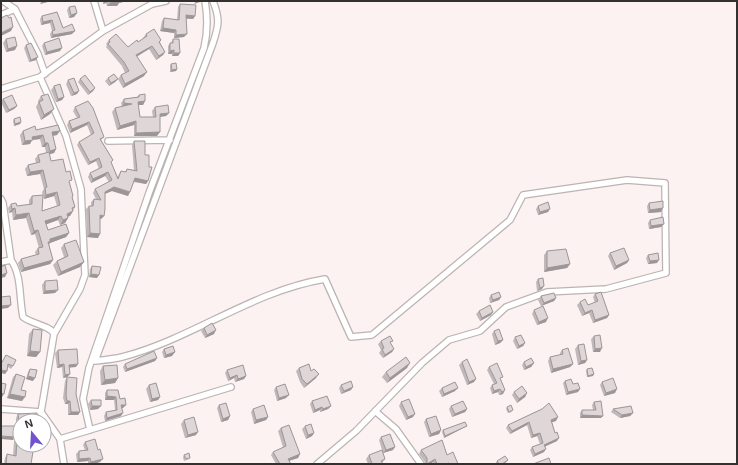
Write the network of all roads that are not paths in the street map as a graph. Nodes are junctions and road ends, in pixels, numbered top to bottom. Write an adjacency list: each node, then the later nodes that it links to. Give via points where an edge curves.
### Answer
1 (94, 1): 8 (street)
2 (166, 1): 8 (street, via 152,4)
3 (205, 1): 11 (street, via 208,31 204,48)
4 (213, 1): 19 (street, via 219,24 213,43 95,361 122,357 166,341 244,304 308,282 325,279 351,337 372,335 510,220 523,195 627,180 665,183 666,273 606,289 547,292 506,307 480,331 449,340 422,363)
5 (8, 2): 6 (street)
6 (15, 9): 7 (street); 9 (street, via 38,54)
7 (1, 15)
8 (103, 31): 9 (street)
9 (42, 76): 10 (street); 16 (street, via 66,136 81,189 85,275 80,289)
10 (1, 90)
11 (170, 140): 12 (street); 21 (street, via 149,193 89,368 83,399)
12 (108, 141)
13 (1, 199): 14 (street, via 4,203)
14 (11, 260): 15 (street); 16 (street, via 16,266 20,285 23,317 29,322 50,329)
15 (1, 262)
16 (54, 334): 20 (street)
17 (231, 387): 21 (street)
18 (1, 409): 20 (street)
19 (375, 411): 23 (street); 25 (street, via 396,429)
20 (41, 412): 22 (street)
21 (90, 430): 22 (street)
22 (60, 438): 24 (street)
23 (320, 463)
24 (64, 464)
25 (421, 464)

